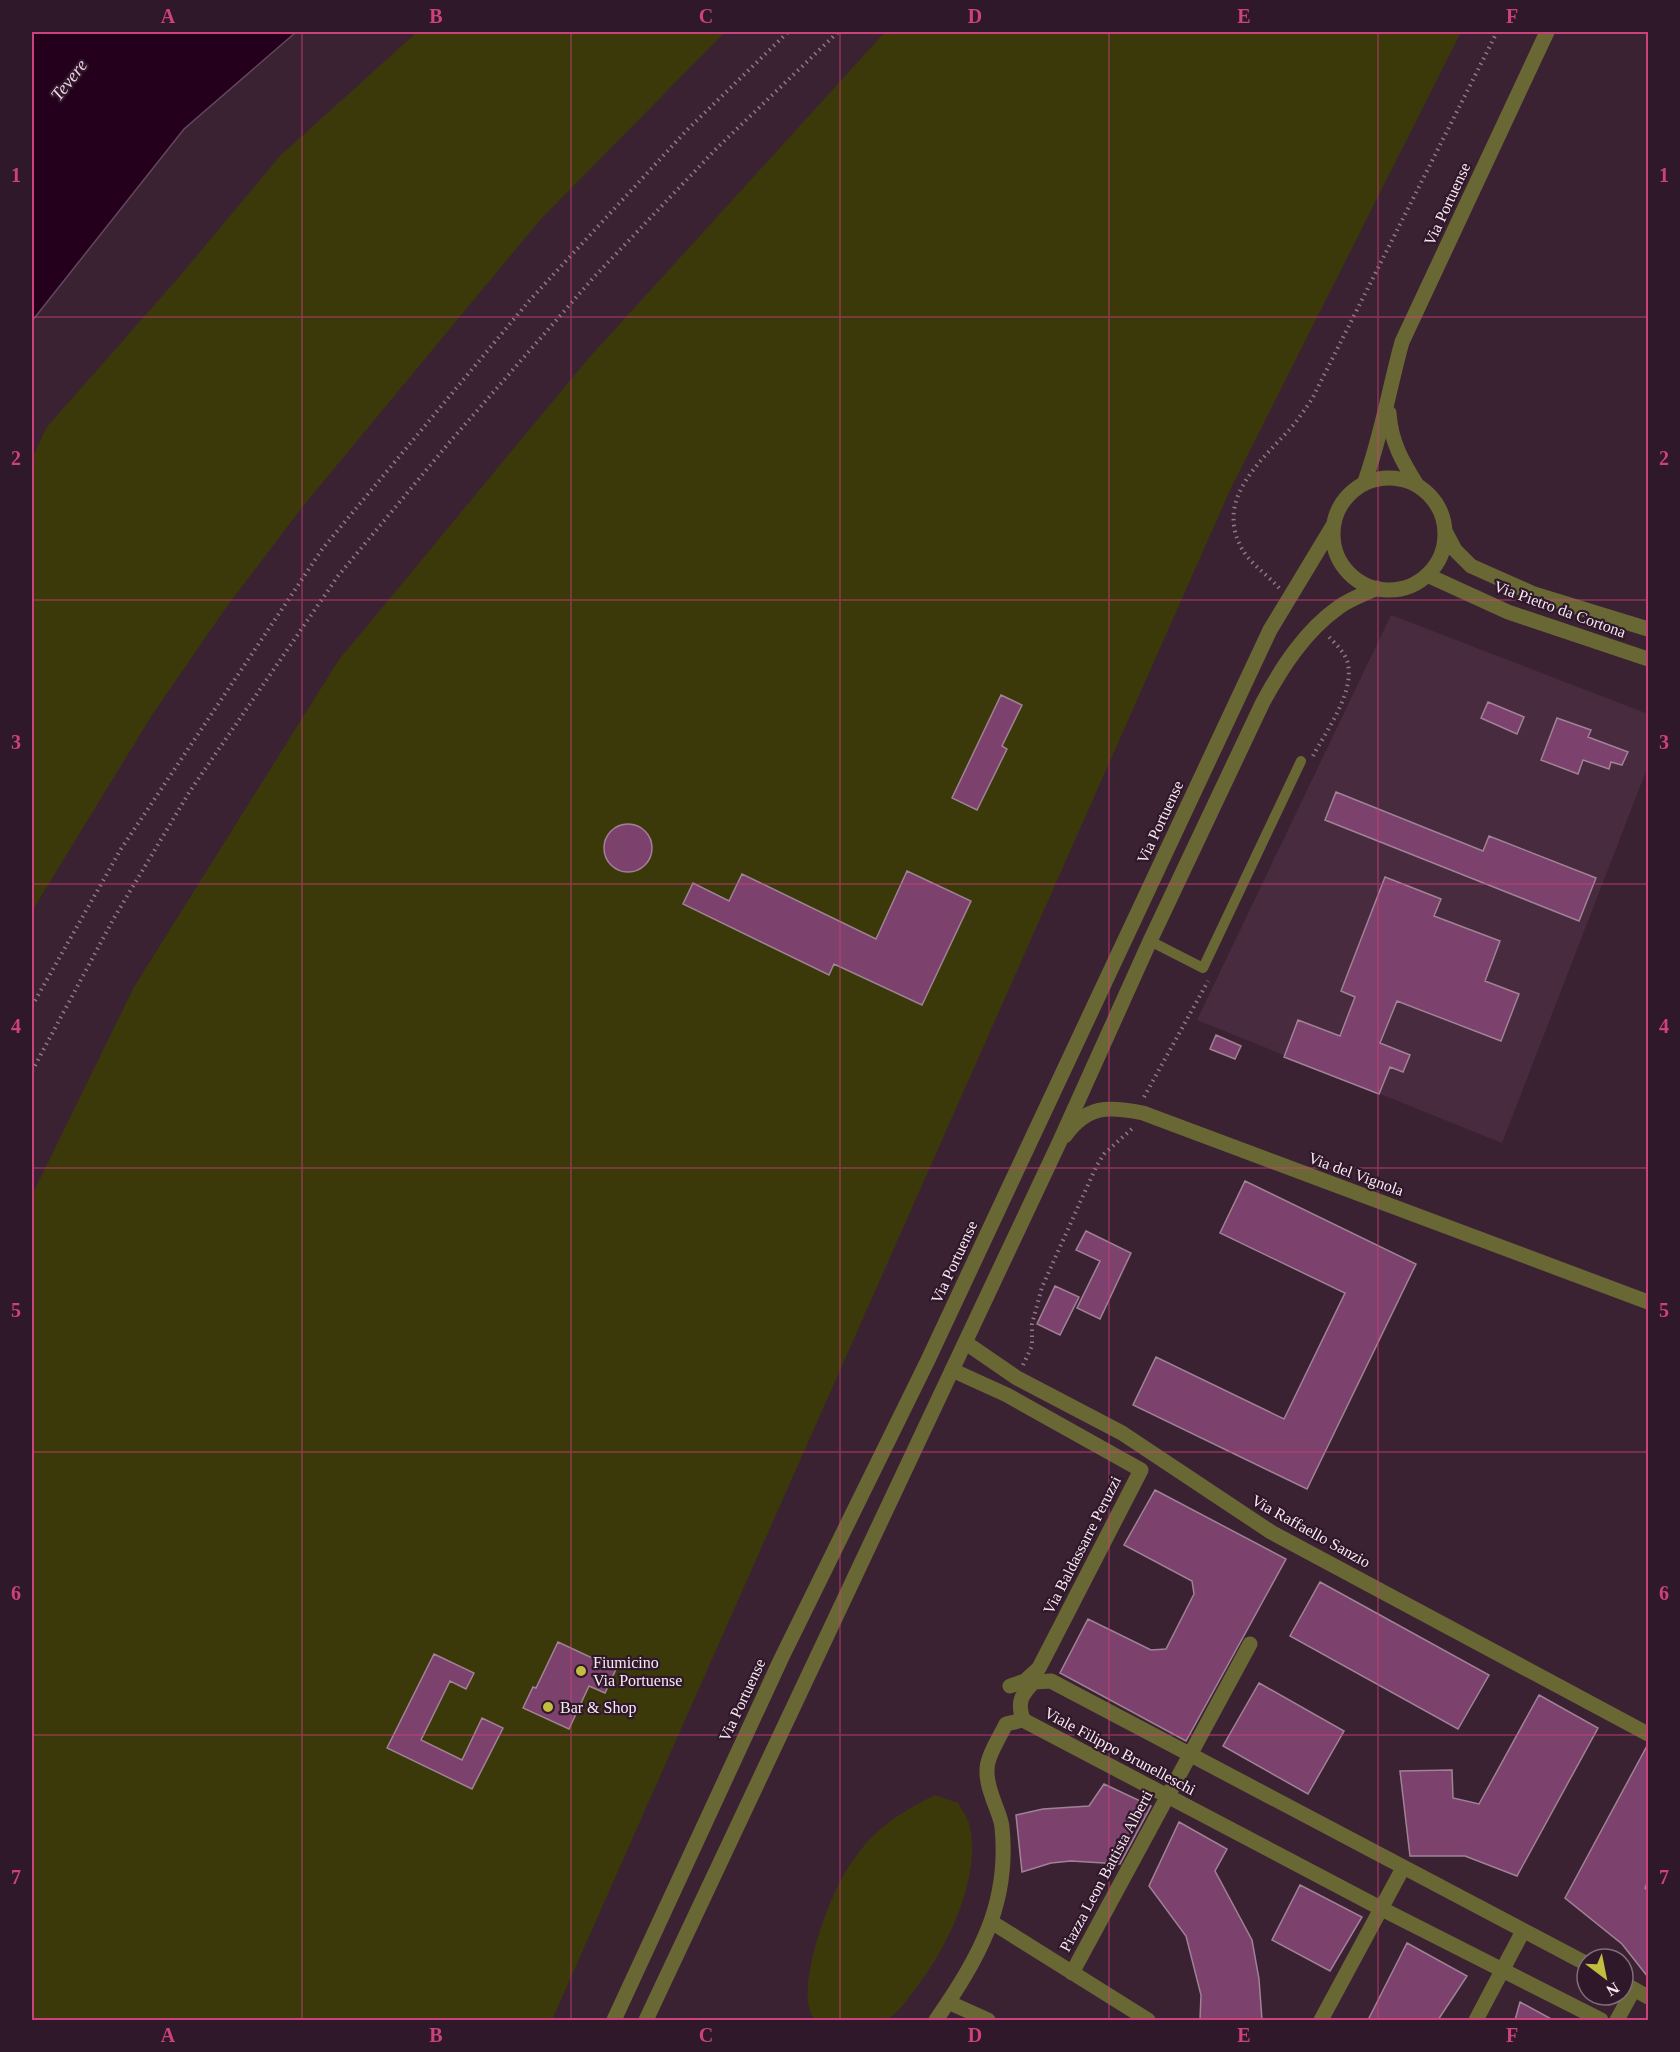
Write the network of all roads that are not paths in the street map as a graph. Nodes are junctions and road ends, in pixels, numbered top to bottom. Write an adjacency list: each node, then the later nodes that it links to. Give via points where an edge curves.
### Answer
1 (1547, 32): 2 (street, Via Portuense, via 1402,342)
2 (1388, 394): 3 (street, Via Portuense, via 1378,446); 4 (street, Via Portuense, via 1390,431 1397,454)
3 (1364, 484): 4 (street, via 1389,478); 5 (street, via 1348,496)
4 (1417, 485): 6 (street, via 1439,508)
5 (1334, 524): 8 (street, via 1334,544 1342,564 1354,577); 33 (street, Via Portuense, via 1270,630 928,1360 781,1659)
6 (1445, 531): 7 (street, via 1442,554); 9 (street, Via Pietro da Cortona, via 1455,550 1471,566 1534,594)
7 (1427, 575): 8 (street, via 1402,588); 10 (street, Via Pietro da Cortona, via 1508,612)
8 (1377, 588): 12 (street, via 1339,606 1281,669)
9 (1648, 629)
10 (1648, 659)
11 (1301, 761): 12 (lane, via 1203,968)
12 (1150, 941): 13 (street)
13 (1059, 1143): 14 (street, Via del Vignola, via 1074,1123 1095,1111 1111,1108 1143,1113); 15 (street)
14 (1648, 1302)
15 (966, 1343): 16 (street); 20 (street, Via Raffaello Sanzio, via 1017,1378 1122,1433 1271,1532)
16 (952, 1370): 18 (street, Via Baldassarre Peruzzi, via 1007,1395 1141,1470 1039,1668 1025,1681); 34 (street)
17 (1250, 1644): 21 (street, Piazza Leon Battista Alberti)
18 (1010, 1686)
19 (1023, 1720): 21 (street, Viale Filippo Brunelleschi, via 1019,1706 1022,1694 1034,1682 1051,1681); 22 (street, Viale Filippo Brunelleschi); 25 (street, via 1006,1724 988,1759 985,1776 1002,1825 1002,1880)
20 (1648, 1734)
21 (1189, 1755): 22 (street, Piazza Leon Battista Alberti); 23 (street, Viale Filippo Brunelleschi)
22 (1167, 1797): 24 (street, Viale Filippo Brunelleschi); 29 (street, Piazza Leon Battista Alberti)
23 (1403, 1868): 24 (street); 26 (street, Viale Filippo Brunelleschi)
24 (1382, 1909): 28 (street, Viale Filippo Brunelleschi); 38 (street)
25 (993, 1923): 29 (street, Piazza Leon Battista Alberti); 32 (street, via 971,1969)
26 (1523, 1931): 27 (street, Viale Filippo Brunelleschi); 28 (street)
27 (1575, 1958)
28 (1502, 1970): 39 (street); 40 (street, Viale Filippo Brunelleschi)
29 (1072, 1973): 37 (street, Piazza Leon Battista Alberti)
30 (1635, 1989): 31 (street)
31 (1648, 1997)
32 (948, 2002): 35 (street); 36 (street)
33 (614, 2020)
34 (646, 2020)
35 (936, 2020)
36 (988, 2020)
37 (1148, 2020)
38 (1322, 2020)
39 (1476, 2020)
40 (1601, 2020)

